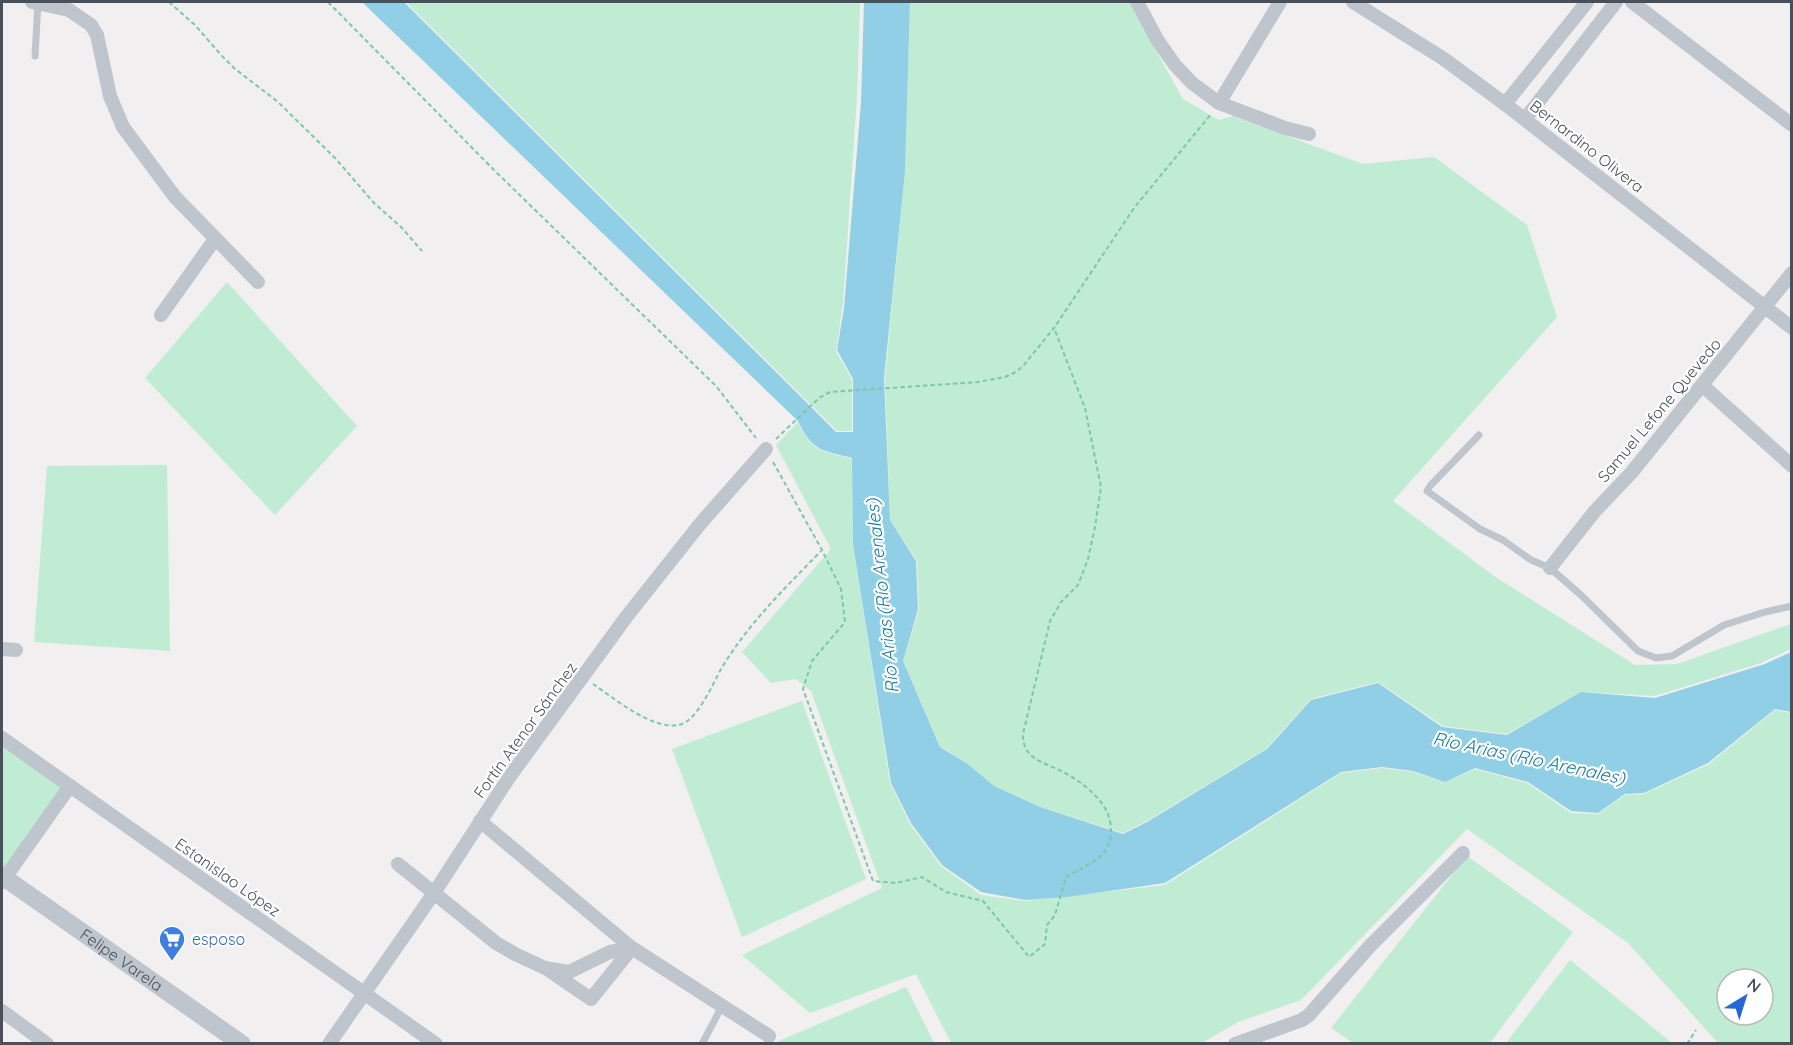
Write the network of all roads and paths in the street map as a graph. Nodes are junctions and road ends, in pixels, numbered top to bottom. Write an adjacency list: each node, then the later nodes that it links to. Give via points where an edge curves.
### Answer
1 (32, 2): 2 (street)
2 (38, 2): 11 (lane); 17 (street, via 69,10 91,25 98,35 110,96 123,127 175,197)
3 (169, 2): 18 (path, via 234,68 295,118)
4 (328, 2): 27 (path, via 716,386)
5 (1137, 2): 12 (street, via 1175,64)
6 (1280, 2): 12 (street)
7 (1353, 2): 13 (street, Bernardino Olivera, via 1444,59)
8 (1587, 2): 13 (street)
9 (1616, 2): 14 (street)
10 (1632, 2): 15 (street)
11 (35, 56)
12 (1219, 103): 16 (street); 23 (path, via 1134,207)
13 (1505, 104): 14 (street, Bernardino Olivera)
14 (1525, 119): 21 (street, Bernardino Olivera)
15 (1791, 126)
16 (1309, 134)
17 (215, 239): 20 (street); 22 (street)
18 (422, 251)
19 (1791, 273): 21 (street, Samuel Lefone Quevedo)
20 (258, 282)
21 (1764, 307): 24 (street, Bernardino Olivera); 25 (street, Samuel Lefone Quevedo)
22 (160, 315)
23 (1054, 328): 27 (path, via 1023,366 1005,377 830,392); 29 (path, via 1085,408 1101,487 1088,559 1078,585 1050,621 1022,743 1029,754 1064,772 1095,796 1108,813 1111,831 1108,848 1101,857 1066,877 1056,915 1047,925 1046,944 1029,957 983,901 946,892 922,877 897,883 873,881 803,689 812,661 845,622 841,589)
24 (1791, 328)
25 (1702, 385): 28 (street); 30 (street, Samuel Lefone Quevedo)
26 (1479, 435): 30 (lane, via 1427,492 1480,529)
27 (765, 449): 29 (path); 32 (street, Fortín Atenor Sánchez, via 700,524)
28 (1791, 466)
29 (822, 550): 32 (path, via 771,602 730,655 696,712 680,724 658,723 635,712)
30 (1550, 568): 31 (lane, via 1638,651 1656,658 1672,656 1724,625)
31 (1791, 606)
32 (583, 677): 35 (street, Fortín Atenor Sánchez)
33 (2, 738): 34 (street, Estanislao López)
34 (70, 786): 38 (street); 42 (street, Estanislao López)
35 (480, 821): 39 (street, Fortín Atenor Sánchez); 40 (street)
36 (1463, 853): 52 (street, via 1370,946 1309,1015)
37 (398, 864): 39 (street)
38 (3, 879): 48 (street, Felipe Varela)
39 (434, 893): 41 (street, via 496,943); 42 (street, Fortín Atenor Sánchez)
40 (632, 948): 41 (street, via 610,952 569,972); 41 (street, via 591,999); 43 (street)
41 (545, 968)
42 (364, 994): 49 (street, Fortín Atenor Sánchez); 50 (street, Estanislao López)
43 (722, 1006): 46 (street); 51 (lane)
44 (2, 1011): 47 (street)
45 (1696, 1030): 53 (path)
46 (768, 1036)
47 (47, 1044)
48 (242, 1044)
49 (329, 1044)
50 (436, 1044)
51 (702, 1044)
52 (1235, 1044)
53 (1687, 1044)

